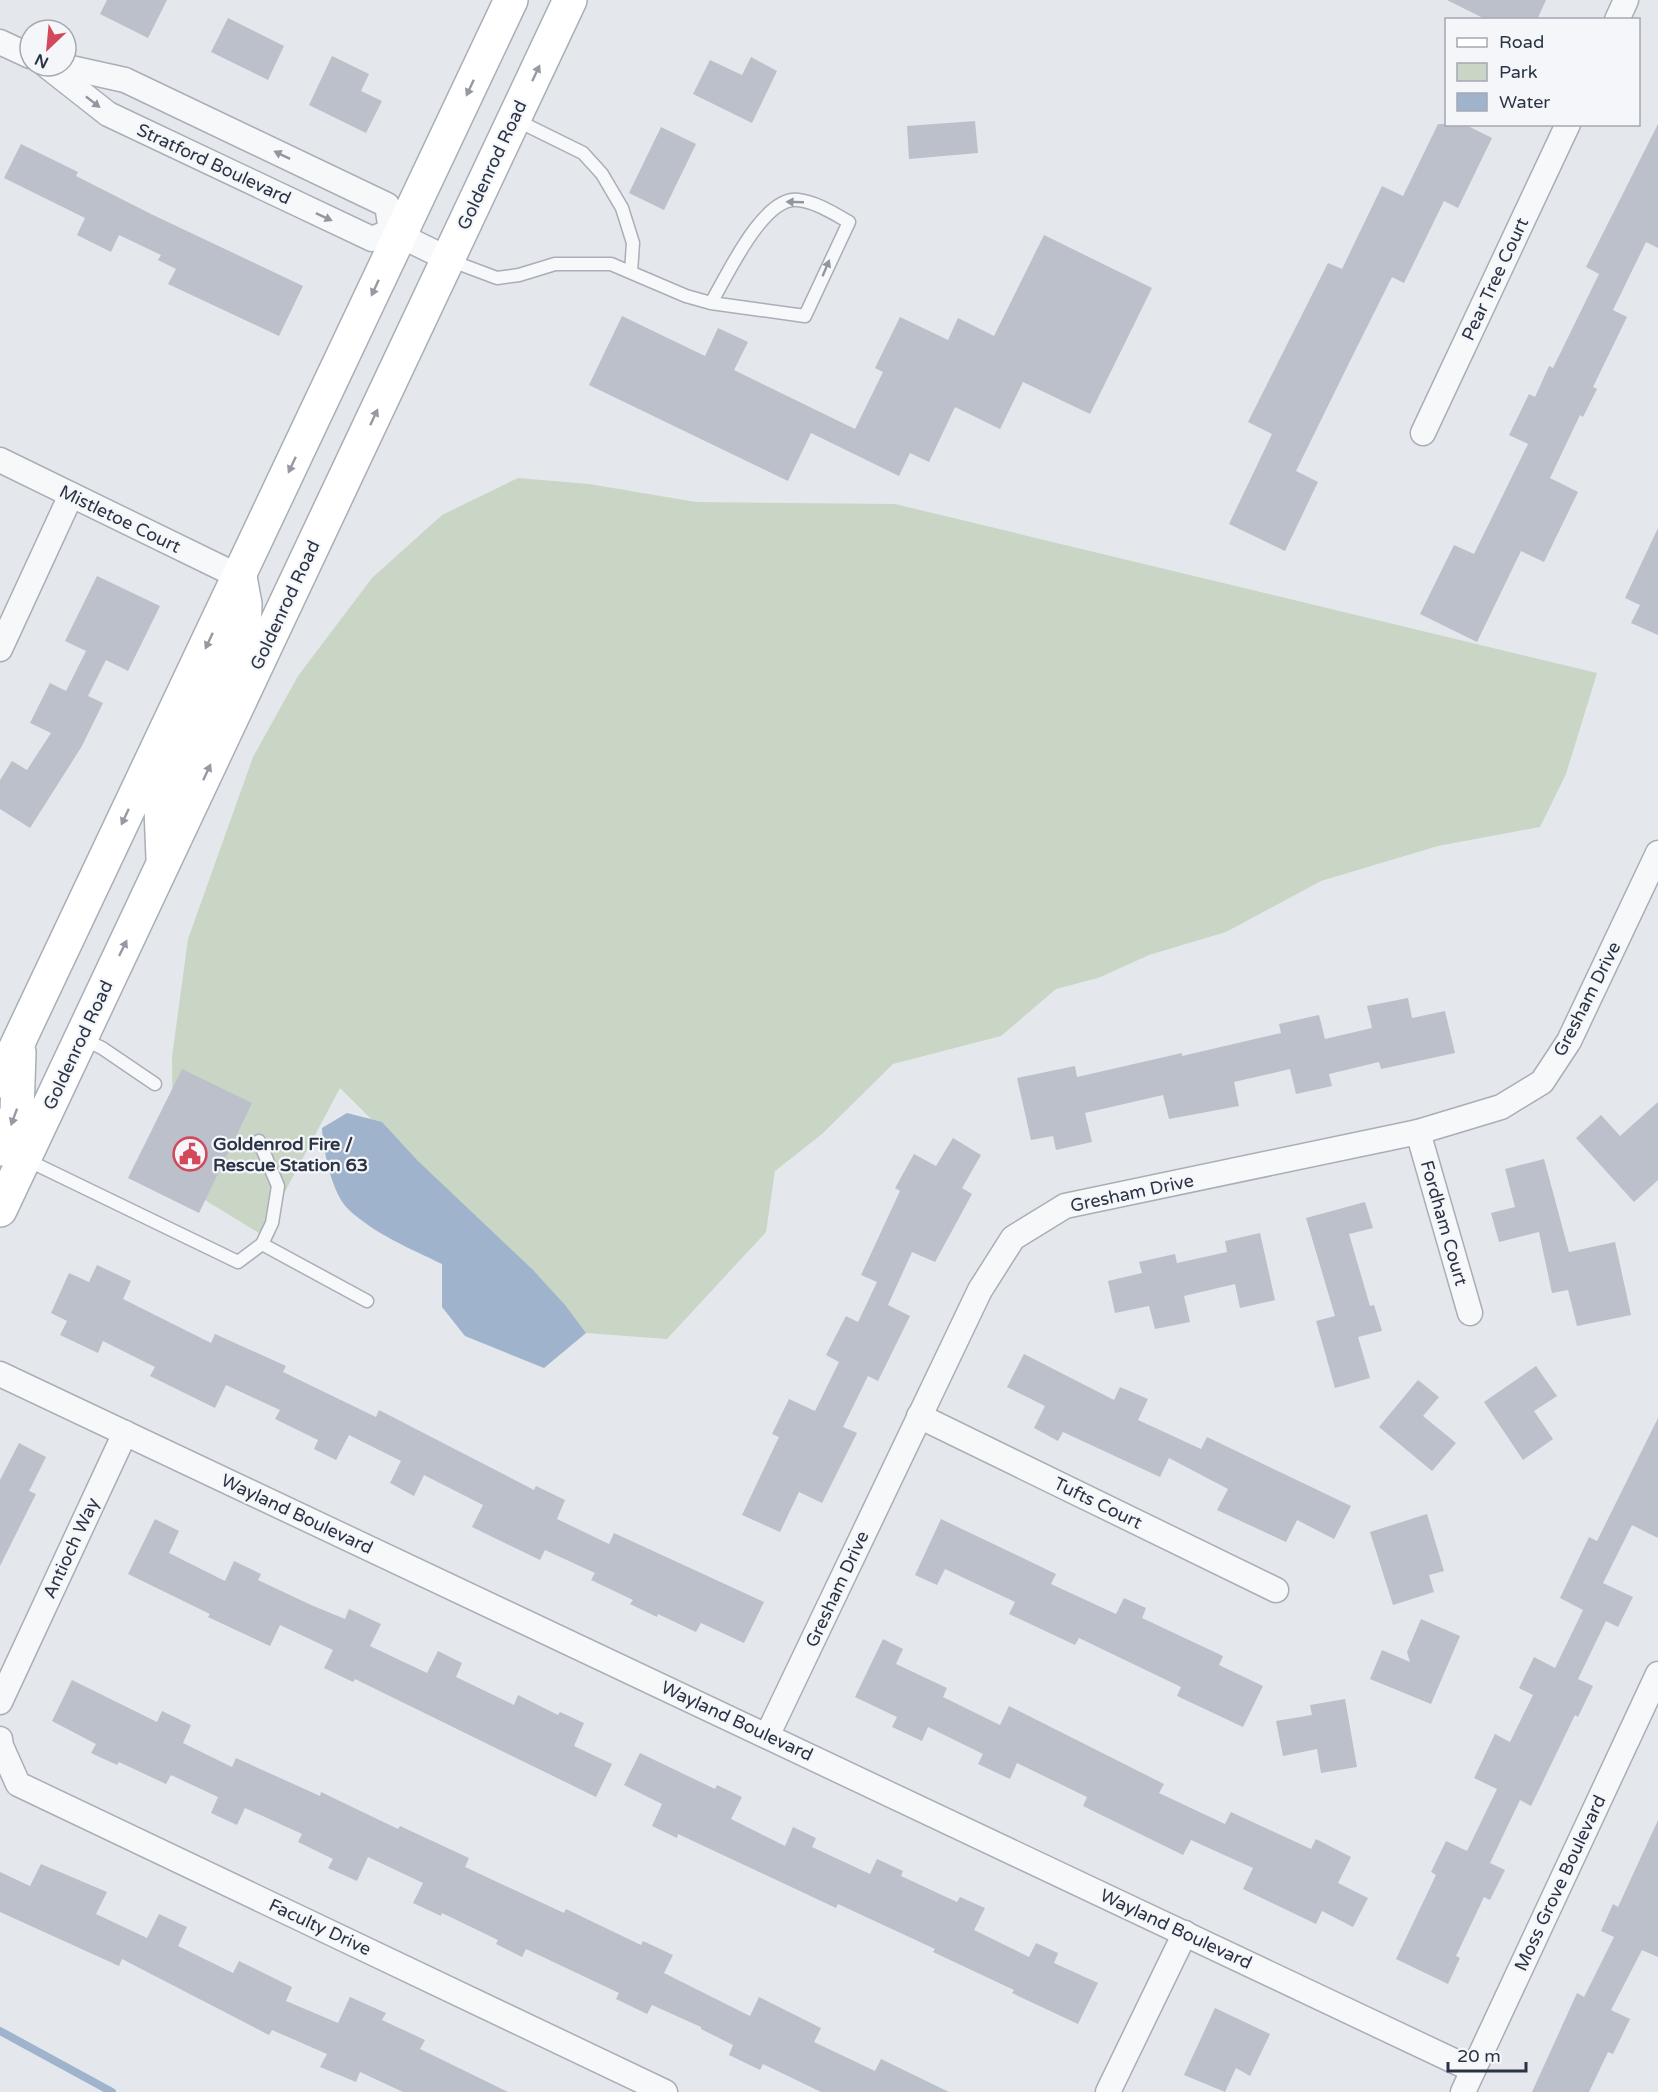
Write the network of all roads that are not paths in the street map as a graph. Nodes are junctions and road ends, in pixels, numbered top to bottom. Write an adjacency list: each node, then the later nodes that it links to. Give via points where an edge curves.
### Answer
1 (511, 0): 11 (main road, one-way to 11)
2 (570, 0): 9 (main road, Goldenrod Road, one-way to 2)
3 (1626, 0): 4 (street)
4 (1618, 18)
5 (0, 42): 6 (street)
6 (18, 50)
7 (78, 70): 11 (street, Stratford Boulevard, one-way to 7, via 387,205 125,80)
8 (62, 78): 11 (street, Stratford Boulevard, one-way to 11, via 108,114 372,239)
9 (514, 119): 12 (main road, Goldenrod Road); 13 (lane, via 583,153 602,174 622,207 633,243)
10 (1567, 126): 15 (street, Pear Tree Court)
11 (396, 233): 12 (street); 18 (main road, one-way to 18)
12 (448, 259): 13 (lane, via 497,278 555,264 611,264); 21 (main road, Goldenrod Road, one-way to 12)
13 (631, 272): 14 (lane)
14 (711, 303): 14 (lane, one-way to 14, via 805,316 849,222 797,200 781,202 764,216)
15 (1423, 433)
16 (0, 460): 17 (street, Mistletoe Court)
17 (70, 495): 18 (street, Mistletoe Court); 19 (street)
18 (240, 577): 21 (main road, via 244,633 161,808); 23 (main road, one-way to 23)
19 (0, 649)
20 (1658, 853): 26 (street, Gresham Drive, via 1569,1041 1542,1082 1501,1107)
21 (163, 866): 22 (main road, Goldenrod Road, one-way to 21)
22 (80, 1038): 25 (lane); 28 (main road, Goldenrod Road)
23 (19, 1041): 24 (main road); 28 (main road, one-way to 28)
24 (0, 1081)
25 (155, 1084)
26 (1418, 1132): 32 (street, Fordham Court); 34 (street, Gresham Drive, via 1065,1206 1013,1238 980,1290)
27 (259, 1142): 30 (lane, via 278,1186 272,1223)
28 (12, 1154): 29 (main road, Goldenrod Road); 30 (lane, via 238,1262)
29 (0, 1210)
30 (262, 1244): 31 (lane)
31 (367, 1301)
32 (1470, 1313)
33 (0, 1374): 35 (street, Wayland Boulevard)
34 (919, 1416): 36 (street, Tufts Court); 39 (street, Gresham Drive)
35 (125, 1433): 38 (street, Antioch Way); 39 (street, Wayland Boulevard)
36 (1276, 1590)
37 (1658, 1674): 42 (street, Moss Grove Boulevard)
38 (0, 1702)
39 (767, 1736): 41 (street, Wayland Boulevard)
40 (0, 1739): 43 (street, Faculty Drive, via 18,1784)
41 (1185, 1933): 42 (street, Wayland Boulevard); 44 (street)
42 (1473, 2070): 45 (street, Moss Grove Boulevard)
43 (665, 2092)
44 (1108, 2092)
45 (1463, 2092)

